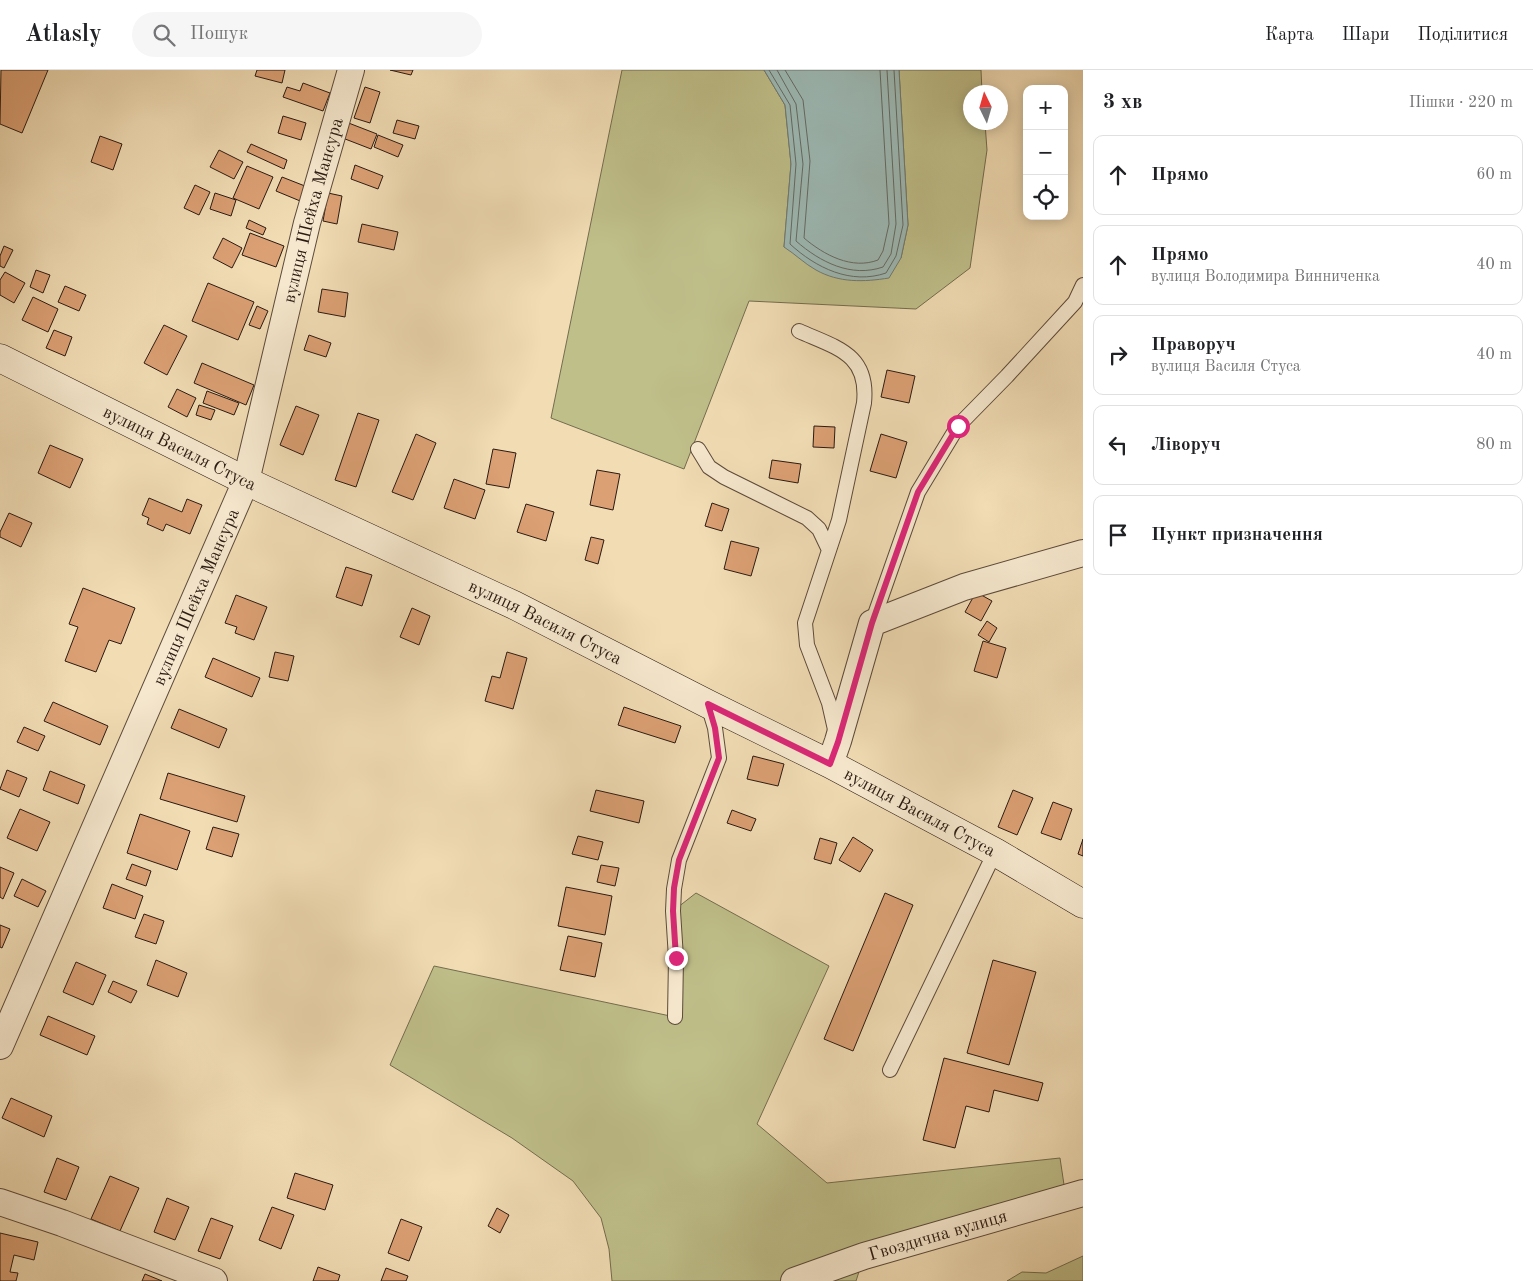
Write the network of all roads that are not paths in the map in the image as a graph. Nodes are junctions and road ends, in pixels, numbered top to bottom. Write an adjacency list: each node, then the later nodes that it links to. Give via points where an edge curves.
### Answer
1 (351, 70): 6 (street, вулиця Шейха Мансура, via 307,223)
2 (1083, 284): 9 (lane, via 1075,302 958,426 918,492)
3 (799, 331): 7 (lane, via 850,356 866,388 839,520)
4 (0, 358): 6 (main road, вулиця Василя Стуса)
5 (698, 450): 7 (lane, via 709,467 807,518 819,530)
6 (246, 481): 10 (main road, вулиця Василя Стуса, via 514,605); 15 (street, вулиця Шейха Мансура)
7 (829, 550): 11 (lane, via 805,623 807,644 829,703)
8 (1083, 553): 9 (street, via 964,587)
9 (872, 623): 11 (street)
10 (708, 704): 11 (main road, вулиця Василя Стуса); 14 (lane, via 719,758 679,860 674,888)
11 (834, 753): 12 (main road, вулиця Василя Стуса)
12 (995, 852): 13 (main road, вулиця Василя Стуса); 16 (lane)
13 (1083, 904)
14 (675, 1017)
15 (0, 1046)
16 (890, 1070)
17 (1083, 1193): 19 (street, Гвоздична вулиця)
18 (0, 1202): 20 (street)
19 (864, 1256): 21 (street, Гвоздична вулиця); 22 (street)
20 (214, 1281)
21 (794, 1281)
22 (856, 1281)

